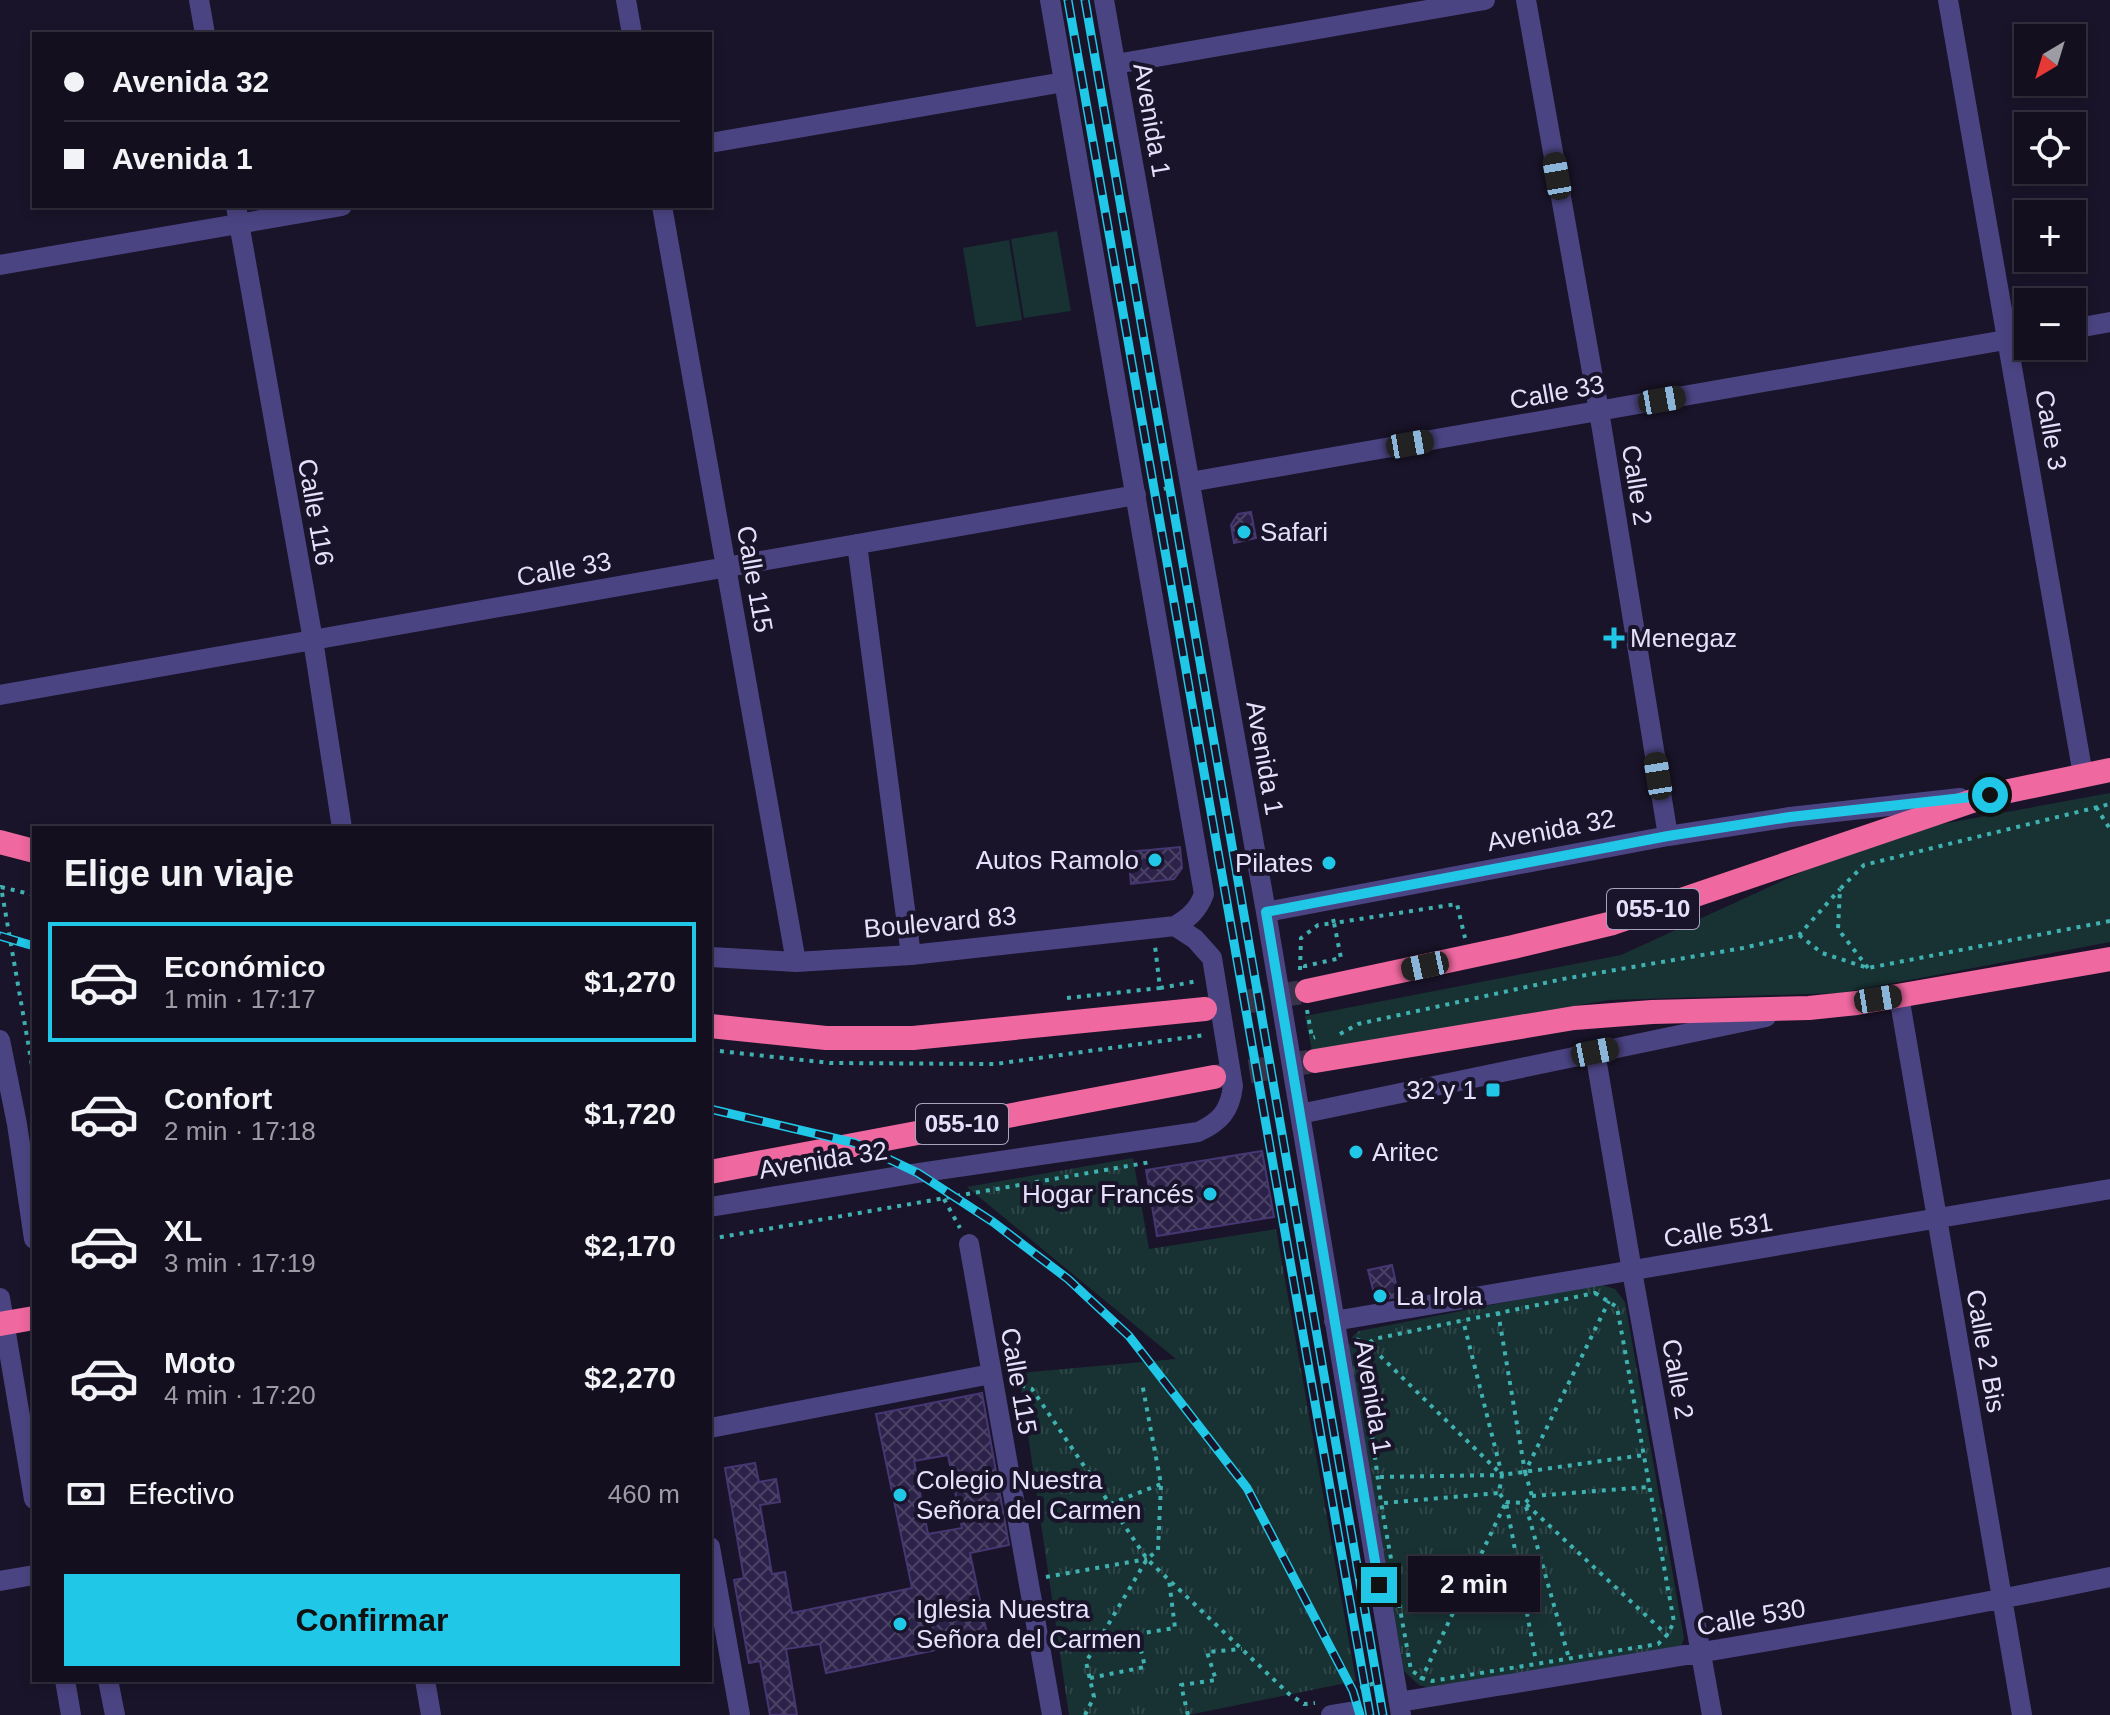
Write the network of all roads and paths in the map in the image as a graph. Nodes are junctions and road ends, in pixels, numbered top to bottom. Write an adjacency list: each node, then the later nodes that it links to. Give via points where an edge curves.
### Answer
1 (199, 0): 8 (street)
2 (626, 0): 9 (street)
3 (1050, 0): 11 (street)
4 (1104, 0): 10 (street, Avenida 1)
5 (1485, 0): 10 (street)
6 (1526, 0): 22 (street, Calle 2)
7 (1948, 0): 17 (street, Calle 3)
8 (205, 32)
9 (632, 32)
10 (1116, 64): 23 (street, Avenida 1)
11 (1064, 82): 12 (street); 24 (street)
12 (712, 143)
13 (319, 208): 15 (street)
14 (662, 208): 26 (street, Calle 115)
15 (237, 215): 16 (street); 27 (street, Calle 116)
16 (0, 265)
17 (2014, 319)
18 (2110, 322): 19 (street)
19 (2086, 326)
20 (2014, 339): 22 (street, Calle 33)
21 (2021, 360): 30 (street, Calle 3)
22 (1599, 411): 23 (street, Calle 33); 36 (street, Calle 2)
23 (1190, 482): 24 (path); 42 (street, Avenida 1)
24 (1136, 495): 25 (street, Calle 33); 45 (street, via 1204,882 1200,905)
25 (857, 544): 26 (street, Calle 33); 48 (street)
26 (726, 567): 27 (street, Calle 33); 51 (street, Calle 115)
27 (313, 640): 28 (street, Calle 33); 34 (street, Calle 116)
28 (0, 695)
29 (2110, 770): 30 (highway, Avenida 32 / 055-10)
30 (2083, 775): 31 (highway, Avenida 32 / 055-10)
31 (1990, 795): 36 (street, Avenida 32); 53 (highway, Avenida 32 / 055-10, via 1613,923)
32 (2110, 804): 33 (path)
33 (2095, 806): 35 (path); 39 (path, via 1864,865)
34 (342, 826)
35 (2110, 829)
36 (1668, 836): 41 (street, Avenida 32)
37 (0, 842): 38 (highway)
38 (32, 850)
39 (1840, 889): 46 (path); 52 (path, via 1838,929)
40 (32, 895): 64 (path, via 1,887)
41 (1329, 900): 42 (street, Avenida 32); 44 (path)
42 (1266, 912): 66 (street, Avenida 1)
43 (2110, 921): 52 (path)
44 (1334, 923): 47 (path, via 1457,904); 53 (path, via 1318,925 1301,938); 53 (path, via 1341,958 1305,966)
45 (1175, 926): 48 (street, Boulevard 83); 71 (street, Avenida 32, via 1204,948 1215,968 1233,1086 1231,1102 1213,1125 1198,1132)
46 (1799, 935): 52 (path, via 1822,953); 59 (path, via 1563,979 1358,1024)
47 (1466, 944)
48 (911, 955): 51 (street, Boulevard 83)
49 (712, 957): 51 (street, Boulevard 83)
50 (2110, 959): 55 (highway)
51 (796, 962)
52 (1868, 968)
53 (1305, 987): 60 (path, via 1312,1038)
54 (1160, 988): 56 (path, via 1199,980)
55 (1899, 996): 57 (highway); 72 (street, Calle 2 Bis)
56 (1203, 999): 58 (highway, via 913,1038 826,1038)
57 (1809, 1008): 62 (street); 63 (highway, via 1574,1018)
58 (712, 1026)
59 (1339, 1035)
60 (1325, 1036)
61 (0, 1040): 73 (street)
62 (1595, 1052): 66 (street); 76 (street, Calle 2)
63 (1315, 1061)
64 (32, 1065)
65 (1214, 1077): 68 (highway, Avenida 32 / 055-10)
66 (1300, 1114): 82 (street, Avenida 1)
67 (1151, 1162): 70 (path)
68 (712, 1172)
69 (2110, 1189): 72 (street, Calle 531)
70 (944, 1199): 74 (path); 75 (path)
71 (712, 1207)
72 (1937, 1220): 76 (street, Calle 531); 108 (street, Calle 2 Bis)
73 (32, 1225)
74 (712, 1239)
75 (969, 1244): 85 (street, Calle 115)
76 (1632, 1271): 78 (path); 82 (street, Calle 531); 111 (street, Calle 2)
77 (0, 1298): 83 (street)
78 (1610, 1300): 79 (path, via 1595,1293); 88 (path, via 1617,1307); 89 (path)
79 (1498, 1312): 81 (path); 89 (path)
80 (32, 1318): 83 (highway)
81 (1463, 1320): 84 (path); 90 (path)
82 (1334, 1321): 84 (path); 119 (street, Avenida 1)
83 (2, 1323): 94 (street)
84 (1368, 1344): 90 (path); 91 (path, via 1362,1358)
85 (991, 1374): 87 (street); 100 (path, via 1032,1389); 105 (street, Calle 115)
86 (1142, 1383): 92 (path)
87 (712, 1428)
88 (1644, 1455): 89 (path); 93 (path)
89 (1525, 1472): 90 (path); 96 (path)
90 (1502, 1475): 91 (path); 95 (path)
91 (1377, 1477): 98 (path)
92 (1161, 1484): 100 (path); 102 (path, via 1158,1550)
93 (1648, 1487): 96 (path); 109 (path, via 1674,1622)
94 (32, 1488)
95 (1499, 1493): 97 (path); 98 (path)
96 (1532, 1496): 99 (path)
97 (1506, 1502): 99 (path); 113 (path); 115 (path)
98 (1381, 1503): 115 (path, via 1411,1670)
99 (1525, 1503): 109 (path); 112 (path)
100 (1110, 1504): 102 (path)
101 (712, 1558): 124 (street)
102 (1147, 1559): 105 (path); 106 (path); 114 (path, via 1086,1662)
103 (32, 1575): 107 (street)
104 (2110, 1577): 108 (street, Calle 530)
105 (1028, 1580): 125 (street, Calle 115)
106 (1169, 1580): 110 (path); 114 (path, via 1175,1628 1137,1634 1145,1667)
107 (0, 1581)
108 (2004, 1599): 111 (street, Calle 530); 129 (street, Calle 2 Bis)
109 (1667, 1635): 111 (path, via 1681,1647); 112 (path, via 1658,1644)
110 (1242, 1649): 120 (path, via 1304,1704); 127 (path, via 1207,1652 1216,1680 1181,1685)
111 (1702, 1652): 119 (street, Calle 530); 128 (street, Calle 2)
112 (1570, 1660): 113 (path)
113 (1537, 1666): 115 (path, via 1432,1681)
114 (1090, 1678): 126 (path, via 1094,1697)
115 (1422, 1678): 119 (path)
116 (65, 1682): 121 (street)
117 (108, 1682): 122 (street)
118 (425, 1682): 123 (street)
119 (1400, 1708): 120 (path, via 1377,1682 1353,1691)
120 (1337, 1711)
121 (71, 1715)
122 (115, 1715)
123 (431, 1715)
124 (740, 1715)
125 (1052, 1715)
126 (1085, 1715)
127 (1188, 1715)
128 (1712, 1715)
129 (2022, 1715)

